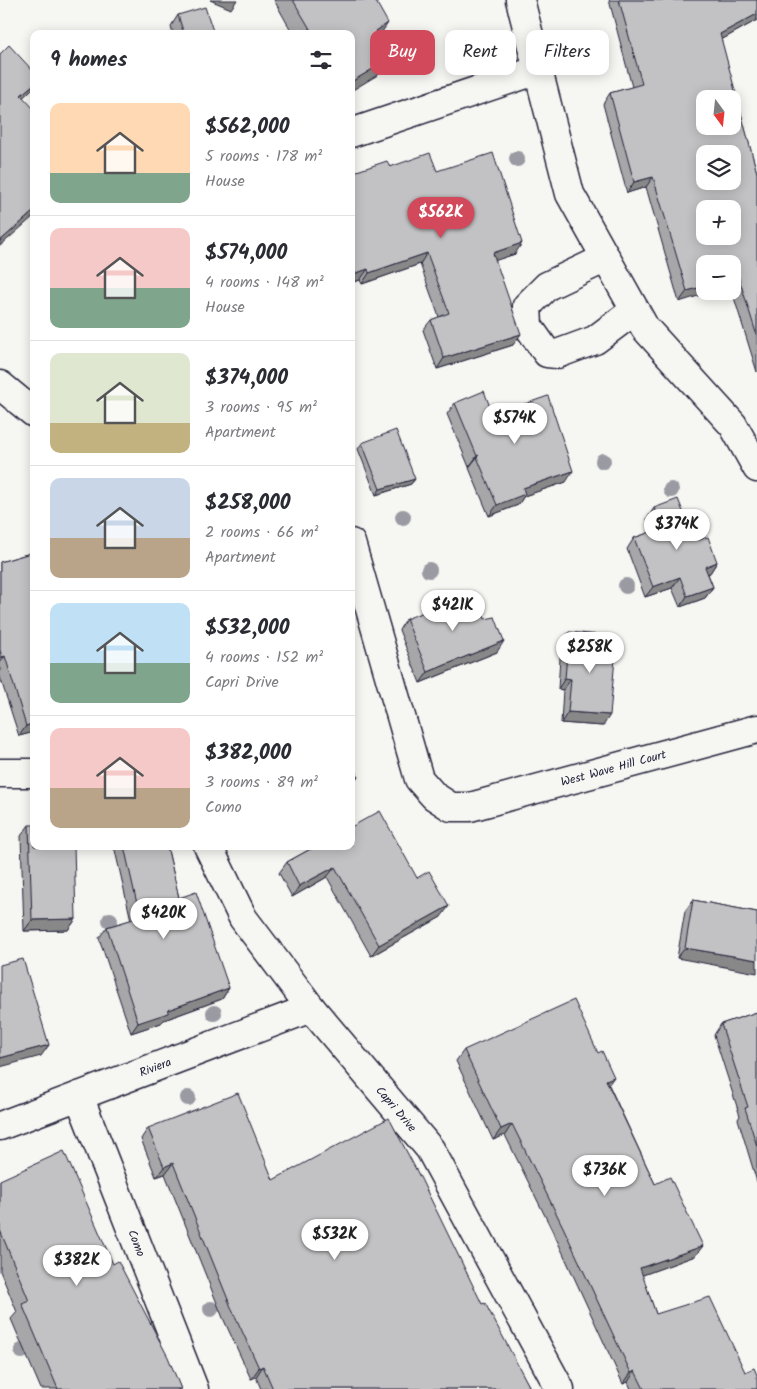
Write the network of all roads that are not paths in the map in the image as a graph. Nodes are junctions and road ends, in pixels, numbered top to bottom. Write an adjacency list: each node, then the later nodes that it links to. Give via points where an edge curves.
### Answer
1 (520, 0): 2 (street)
2 (528, 30)
3 (526, 74): 5 (street)
4 (539, 75): 6 (street, via 570,194)
5 (355, 132)
6 (606, 258): 7 (street); 7 (street, via 547,286 527,306 528,326 547,353 558,354 596,340)
7 (635, 310): 10 (street, via 645,328 734,425)
8 (0, 385): 9 (street)
9 (30, 410)
10 (757, 468)
11 (355, 557): 12 (street, West Wave Hill Court, via 419,779 434,796 451,807 470,807)
12 (757, 729)
13 (0, 773): 14 (street)
14 (30, 773)
15 (210, 850): 16 (street, Capri Drive, via 243,918)
16 (312, 1008): 17 (street, Riviera); 20 (street, Capri Drive, via 430,1149)
17 (79, 1096): 18 (street, Riviera); 19 (street, Como)
18 (0, 1126)
19 (194, 1389)
20 (560, 1389)

